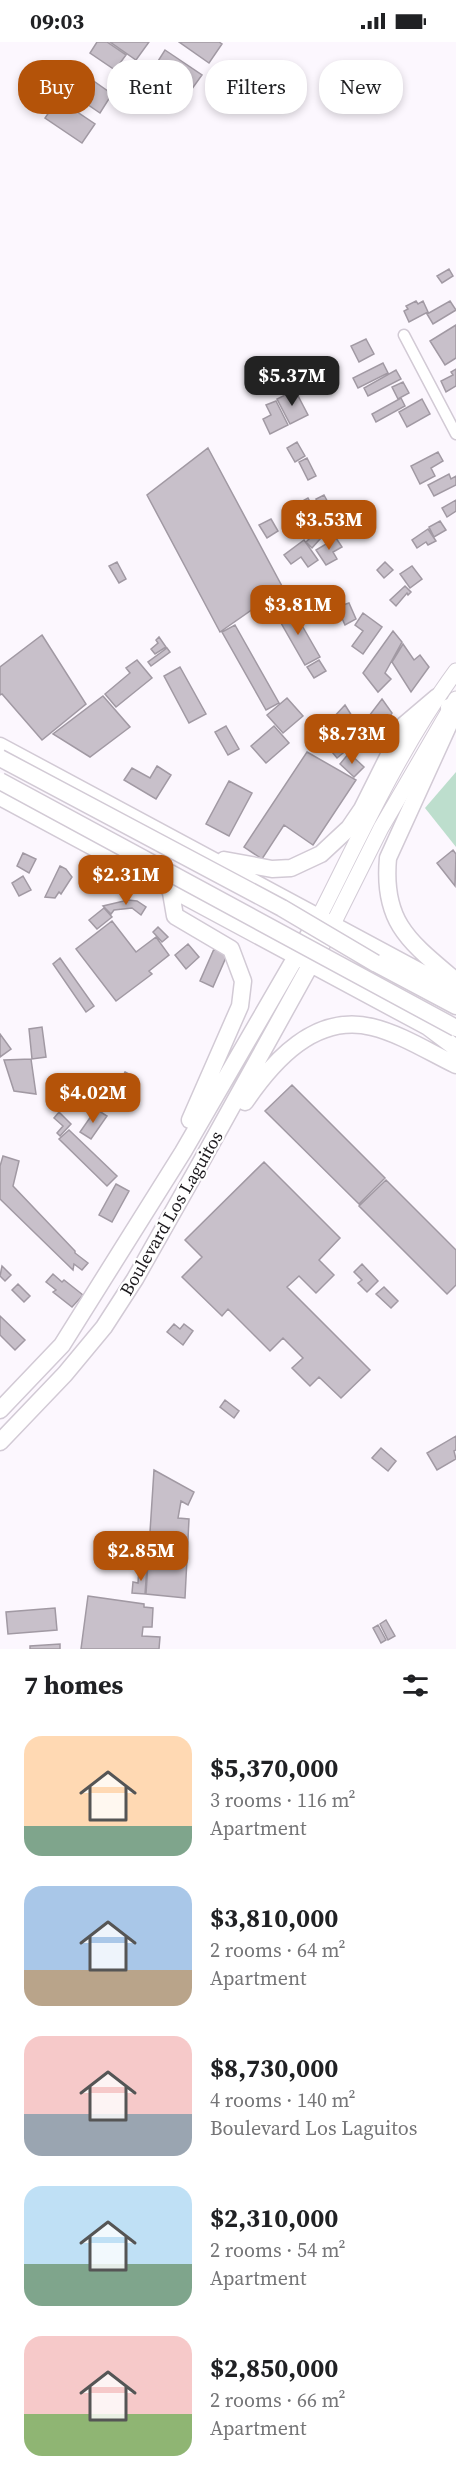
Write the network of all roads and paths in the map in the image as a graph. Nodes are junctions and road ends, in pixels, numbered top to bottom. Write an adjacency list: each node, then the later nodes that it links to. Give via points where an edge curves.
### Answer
1 (404, 335): 2 (street)
2 (456, 434)
3 (456, 671): 4 (main road)
4 (447, 701): 9 (main road, via 404,725 362,809 349,828 321,854 291,867 272,869); 11 (main road, via 388,783); 14 (main road, via 450,722 388,858 386,882 395,920 411,941)
5 (0, 746): 9 (main road)
6 (0, 758): 16 (main road, bridge)
7 (0, 781): 17 (main road, bridge)
8 (0, 797): 10 (main road)
9 (203, 855): 11 (main road)
10 (170, 887): 12 (main road); 20 (main road, via 175,916 231,949 243,981 240,1006 189,1122)
11 (326, 920): 12 (main road, Boulevard Los Laguitos); 13 (main road, Boulevard Los Laguitos); 15 (main road)
12 (297, 956): 13 (main road); 20 (main road, Boulevard Los Laguitos)
13 (313, 964): 18 (main road, via 428,1027); 21 (main road, Boulevard Los Laguitos)
14 (456, 981)
15 (456, 991)
16 (456, 1006)
17 (456, 1028)
18 (456, 1048)
19 (456, 1065): 21 (main road, via 370,1026 323,1030 279,1057)
20 (183, 1152): 22 (main road, Boulevard Los Laguitos, via 62,1345)
21 (201, 1164): 23 (main road, Boulevard Los Laguitos, via 104,1327)
22 (0, 1410)
23 (0, 1442)

